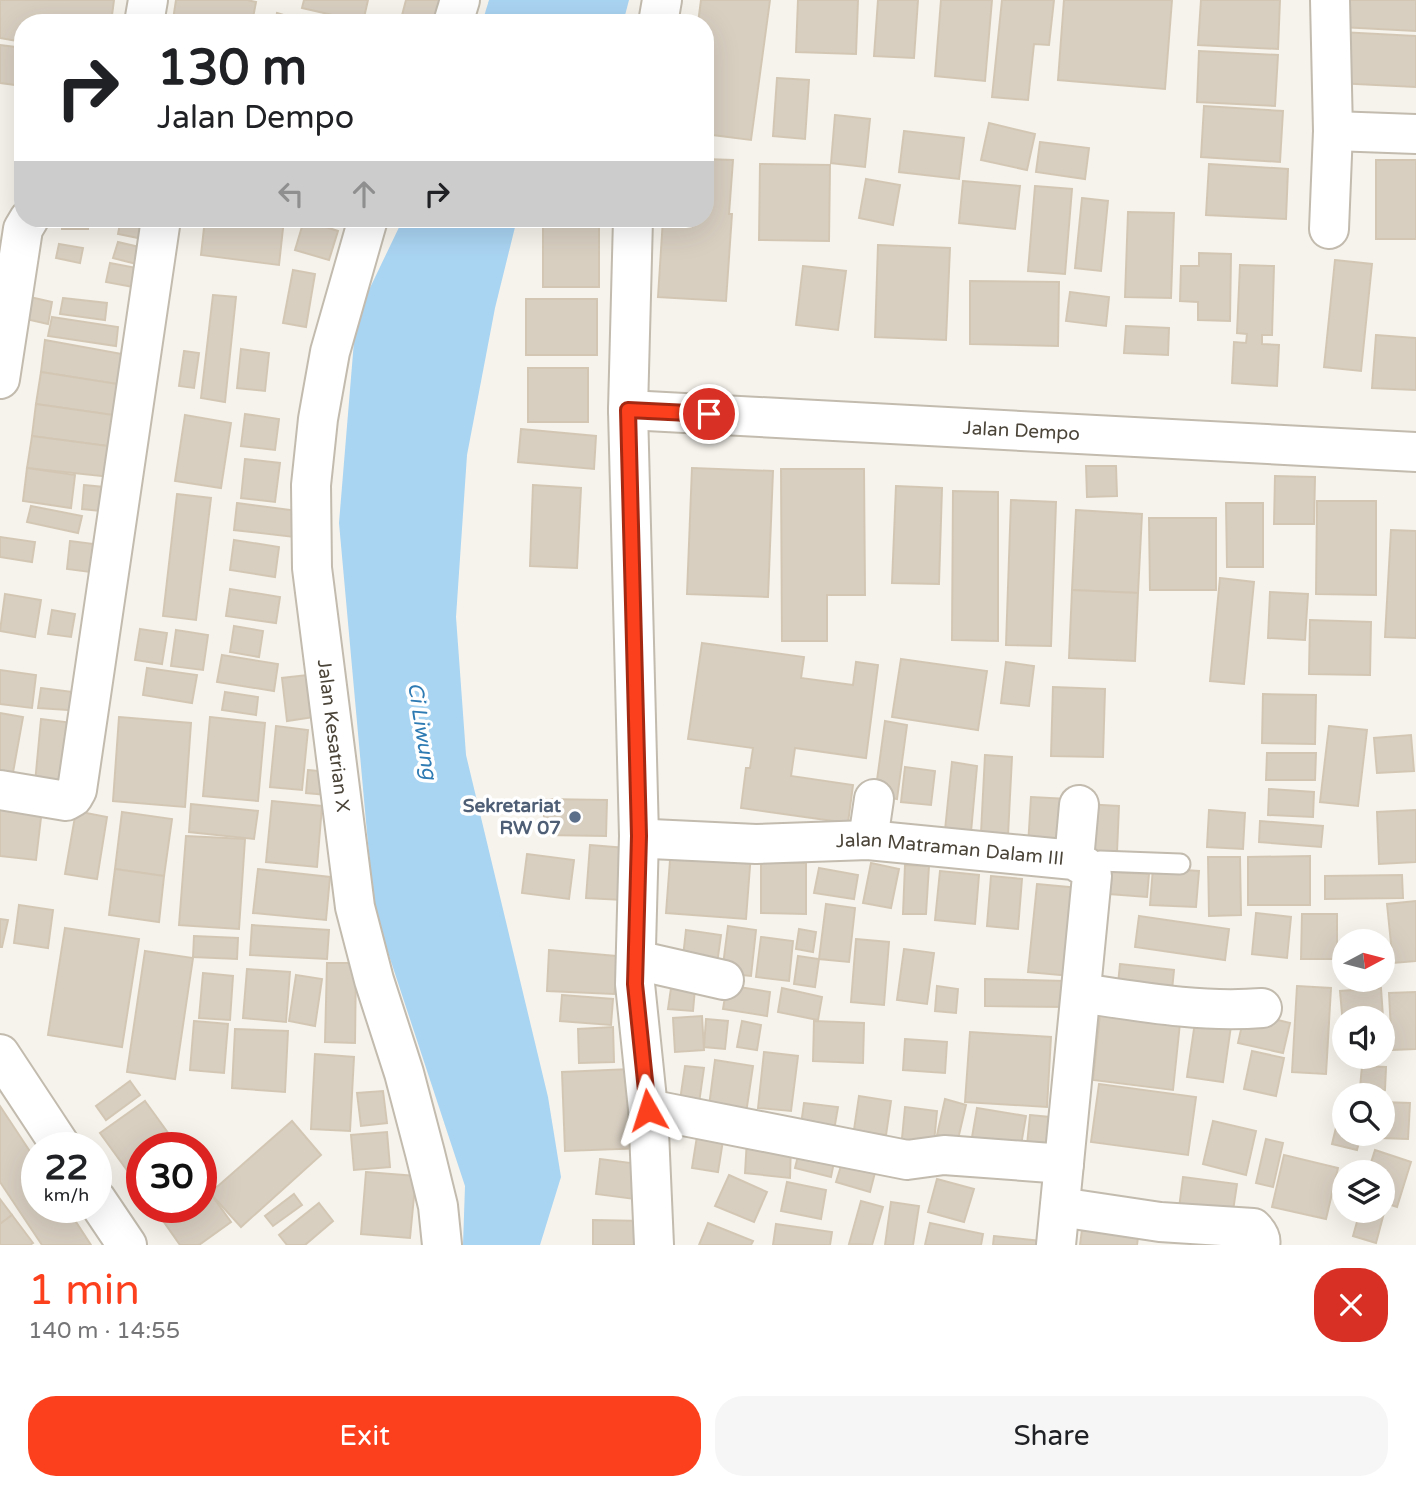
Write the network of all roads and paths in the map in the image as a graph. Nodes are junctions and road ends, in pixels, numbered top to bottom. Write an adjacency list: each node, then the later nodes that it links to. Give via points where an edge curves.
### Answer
1 (1331, 0): 2 (street)
2 (1334, 131): 3 (street); 8 (street)
3 (1416, 134)
4 (24, 228): 9 (street)
5 (160, 228): 12 (street, via 77,790 66,801)
6 (359, 228): 30 (street, Jalan Kesatrian X, via 318,419 311,485 312,568 355,907 425,1153)
7 (633, 228): 10 (street)
8 (1329, 229)
9 (0, 379)
10 (628, 410): 11 (street, Jalan Dempo); 15 (street)
11 (1416, 452)
12 (0, 790)
13 (874, 799): 16 (street)
14 (1079, 805): 17 (street)
15 (639, 836): 16 (street, Jalan Matraman Dalam III, via 756,844); 19 (street)
16 (868, 840): 17 (street, Jalan Matraman Dalam III)
17 (1080, 863): 18 (lane); 21 (street, Jalan Matraman Dalam III, via 1092,876)
18 (1180, 864)
19 (636, 960): 20 (street); 24 (street)
20 (724, 979)
21 (1081, 993): 22 (street, via 1168,1005); 26 (street, Jalan Matraman Dalam III)
22 (1262, 1008)
23 (0, 1054): 25 (street)
24 (648, 1110): 26 (street, via 906,1160 944,1155); 31 (street)
25 (51, 1132)
26 (1064, 1164): 27 (street, Jalan Matraman Dalam III)
27 (1060, 1207): 32 (street, Jalan Matraman Dalam III); 33 (street, via 1160,1222 1253,1228)
28 (112, 1223): 29 (street)
29 (127, 1245)
30 (442, 1245)
31 (654, 1245)
32 (1056, 1245)
33 (1261, 1245)

